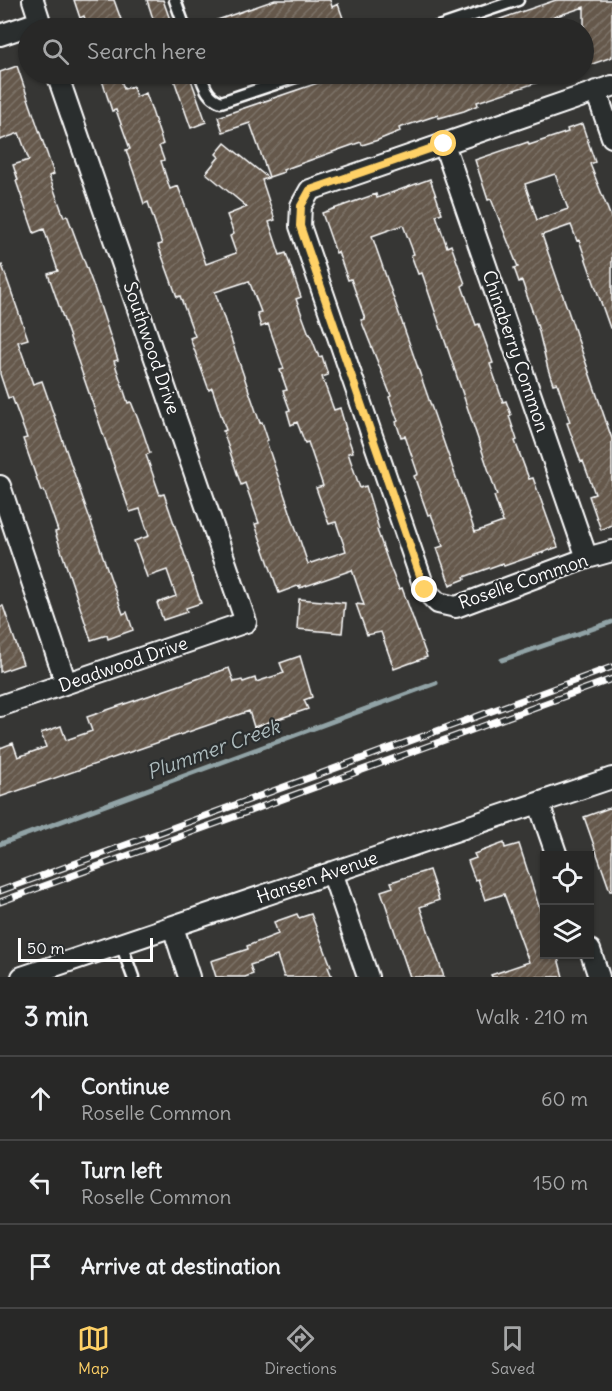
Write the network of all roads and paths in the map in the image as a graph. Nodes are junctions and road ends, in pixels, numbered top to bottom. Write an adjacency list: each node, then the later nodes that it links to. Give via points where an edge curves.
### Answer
1 (33, 0): 4 (street)
2 (175, 0): 5 (lane)
3 (518, 0): 6 (lane)
4 (39, 18)
5 (181, 18)
6 (465, 18)
7 (18, 31): 8 (street)
8 (0, 35)
9 (60, 84): 18 (street, Southwood Drive)
10 (203, 84): 11 (lane, via 206,92 222,102)
11 (275, 84)
12 (604, 88): 13 (street); 14 (street, Roselle Common)
13 (612, 137)
14 (444, 144): 17 (street, Chinaberry Common); 17 (street, Roselle Common, via 310,190 301,206 300,226 421,579 425,590 438,603 456,608)
15 (0, 486): 19 (street)
16 (612, 551): 17 (street, Roselle Common)
17 (587, 558)
18 (246, 622): 19 (street, Deadwood Drive)
19 (66, 683): 20 (street, Deadwood Drive)
20 (0, 706)
21 (612, 778): 22 (street, Hansen Avenue)
22 (539, 804): 23 (street); 24 (street, Hansen Avenue)
23 (556, 851)
24 (332, 872): 25 (street, Hansen Avenue); 32 (street)
25 (173, 927): 26 (street, Hansen Avenue); 31 (street)
26 (120, 944): 28 (street, Hansen Avenue); 30 (lane)
27 (593, 959): 33 (street)
28 (60, 971): 29 (street, Hansen Avenue)
29 (22, 977)
30 (133, 977)
31 (189, 977)
32 (368, 977)
33 (599, 977)

